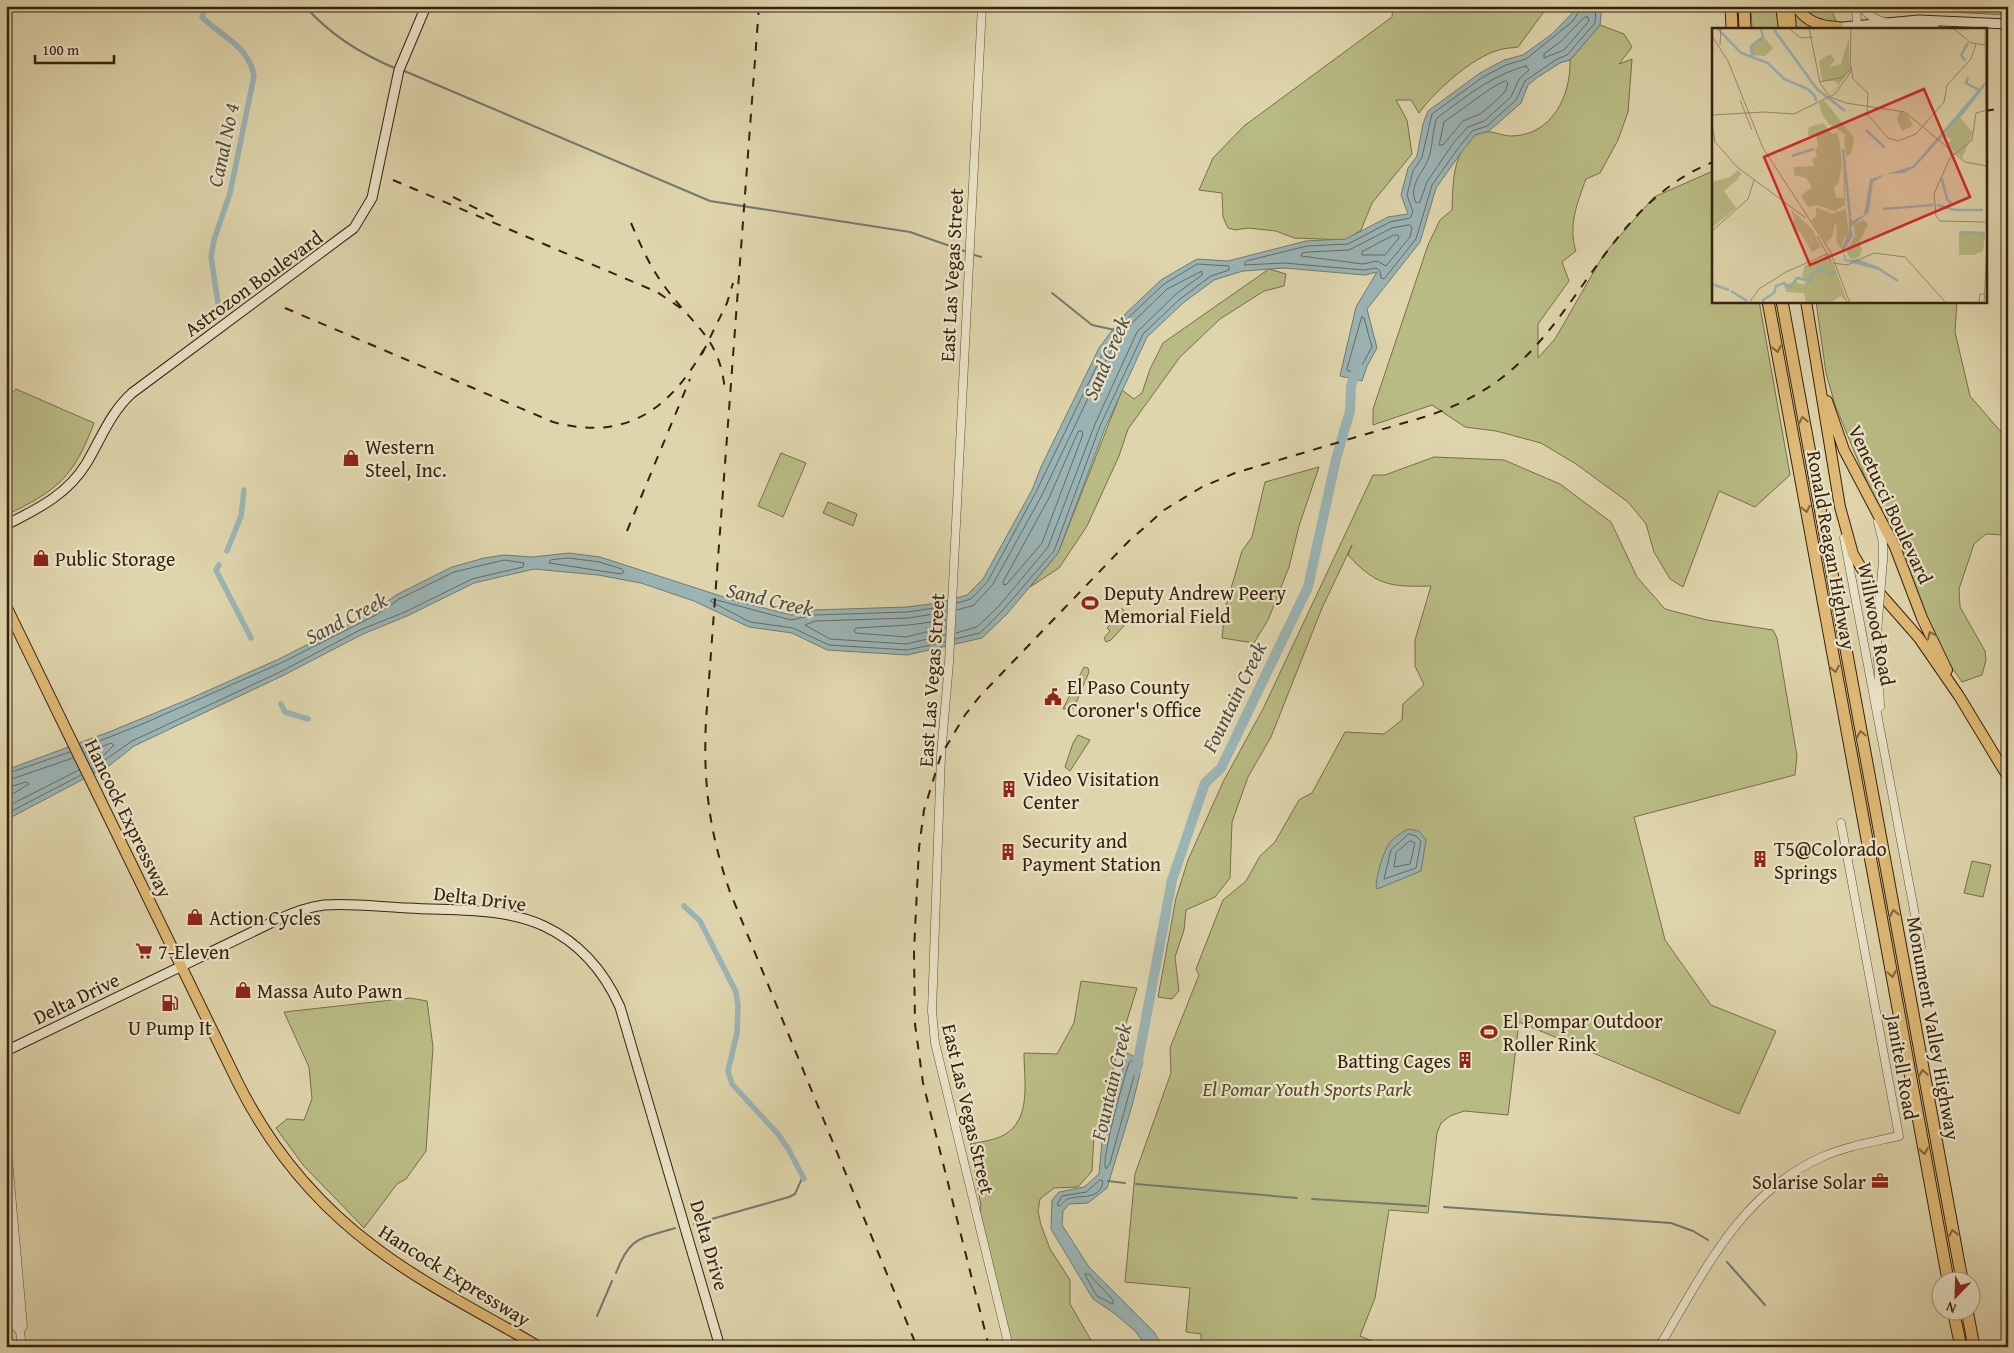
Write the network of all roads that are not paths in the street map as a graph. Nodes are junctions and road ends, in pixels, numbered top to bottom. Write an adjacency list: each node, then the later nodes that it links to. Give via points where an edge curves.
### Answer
1 (426, 6): 27 (main road, Astrozon Boulevard, via 396,82 375,187 354,228 132,393 109,420 86,464 70,484 43,506)
2 (982, 6): 48 (street, East Las Vegas Street, via 949,663 941,755 932,1027)
3 (1731, 6): 15 (highway)
4 (1744, 6): 16 (highway)
5 (1781, 6): 17 (main road)
6 (1789, 6): 18 (main road)
7 (1796, 6): 14 (main road, via 1811,21)
8 (1856, 6): 13 (street)
9 (1862, 6): 10 (street, via 1874,20)
10 (1886, 22): 11 (main road); 13 (main road)
11 (1977, 23): 12 (main road); 20 (main road)
12 (2008, 24)
13 (1857, 25): 14 (main road)
14 (1838, 27): 19 (main road)
15 (1732, 28)
16 (1745, 28)
17 (1784, 28)
18 (1790, 28)
19 (1831, 28)
20 (1910, 28)
21 (1768, 302): 33 (highway, Ronald Reagan Highway, one-way to 33)
22 (1782, 302): 32 (highway, Ronald Reagan Highway, one-way to 22)
23 (1806, 302): 24 (main road, Venetucci Boulevard)
24 (1821, 381): 25 (main road, Venetucci Boulevard, via 1844,450); 26 (main road, Venetucci Boulevard)
25 (1862, 486): 29 (main road, Venetucci Boulevard, one-way to 25, via 1922,618 1895,547); 30 (street, Willwood Road, bridge, via 1881,532 1883,560 1877,632)
26 (1840, 507): 29 (main road, Venetucci Boulevard, via 1850,546 1860,568 1919,638); 30 (street, Willwood Road)
27 (6, 524)
28 (6, 606): 36 (main road, Hancock Expressway)
29 (1958, 696): 31 (main road, Venetucci Boulevard)
30 (1884, 746): 35 (street, Willwood Road)
31 (2008, 777)
32 (1870, 782): 41 (highway, Monument Valley Highway, one-way to 32)
33 (1861, 806): 40 (highway, Monument Valley Highway, one-way to 40)
34 (1841, 823): 49 (street, Janitell Road, via 1899,1136 1821,1157 1782,1180 1763,1196 1728,1234)
35 (1921, 947)
36 (182, 966): 37 (main road, Delta Drive); 46 (main road, Hancock Expressway, via 250,1105 276,1146 317,1195 387,1256); 47 (main road, Delta Drive, via 293,913 330,905 505,915 543,926 570,942 595,963 620,1007)
37 (6, 1051)
38 (6, 1137): 44 (street, via 23,1326)
39 (6, 1218): 44 (street, via 14,1315)
40 (1946, 1270)
41 (1960, 1270)
42 (1956, 1320): 50 (highway)
43 (1969, 1320): 51 (highway)
44 (20, 1331): 45 (street)
45 (22, 1347)
46 (539, 1347)
47 (720, 1347)
48 (1009, 1347)
49 (1659, 1347)
50 (1960, 1347)
51 (1974, 1347)

